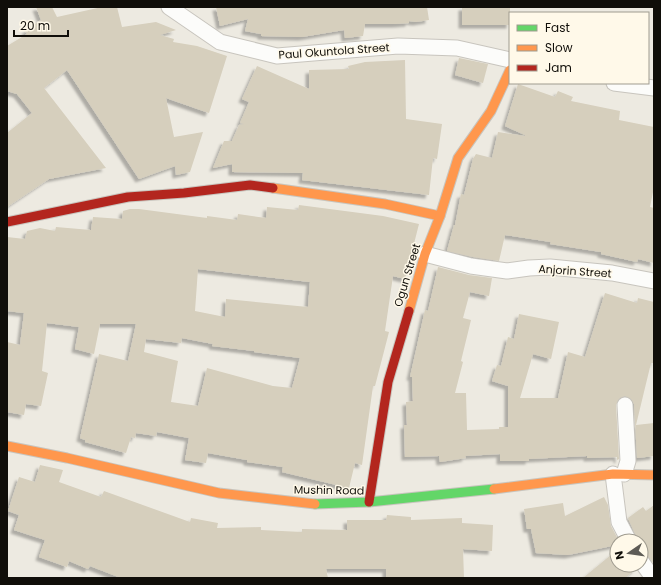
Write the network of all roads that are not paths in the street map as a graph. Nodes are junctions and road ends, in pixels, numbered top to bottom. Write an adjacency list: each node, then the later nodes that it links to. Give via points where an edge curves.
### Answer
1 (169, 7): 2 (street, Paul Okuntola Street, via 220,42 276,56 398,46 457,48)
2 (509, 60)
3 (509, 72): 6 (street, Ogun Street, via 491,111 458,158)
4 (622, 84): 5 (street)
5 (654, 88)
6 (440, 216): 7 (street, via 385,204 250,184 128,197); 8 (street, Ogun Street)
7 (7, 222)
8 (425, 254): 9 (street, Anjorin Street, via 507,272 550,267 612,273); 14 (street, Ogun Street, via 388,382)
9 (654, 281)
10 (625, 405): 12 (street, via 628,461)
11 (7, 446): 14 (street, Mushin Road, via 219,493 309,504)
12 (618, 474): 13 (street, Mushin Road); 14 (street, Mushin Road); 15 (street, via 619,522)
13 (654, 474)
14 (369, 502)
15 (625, 533)

